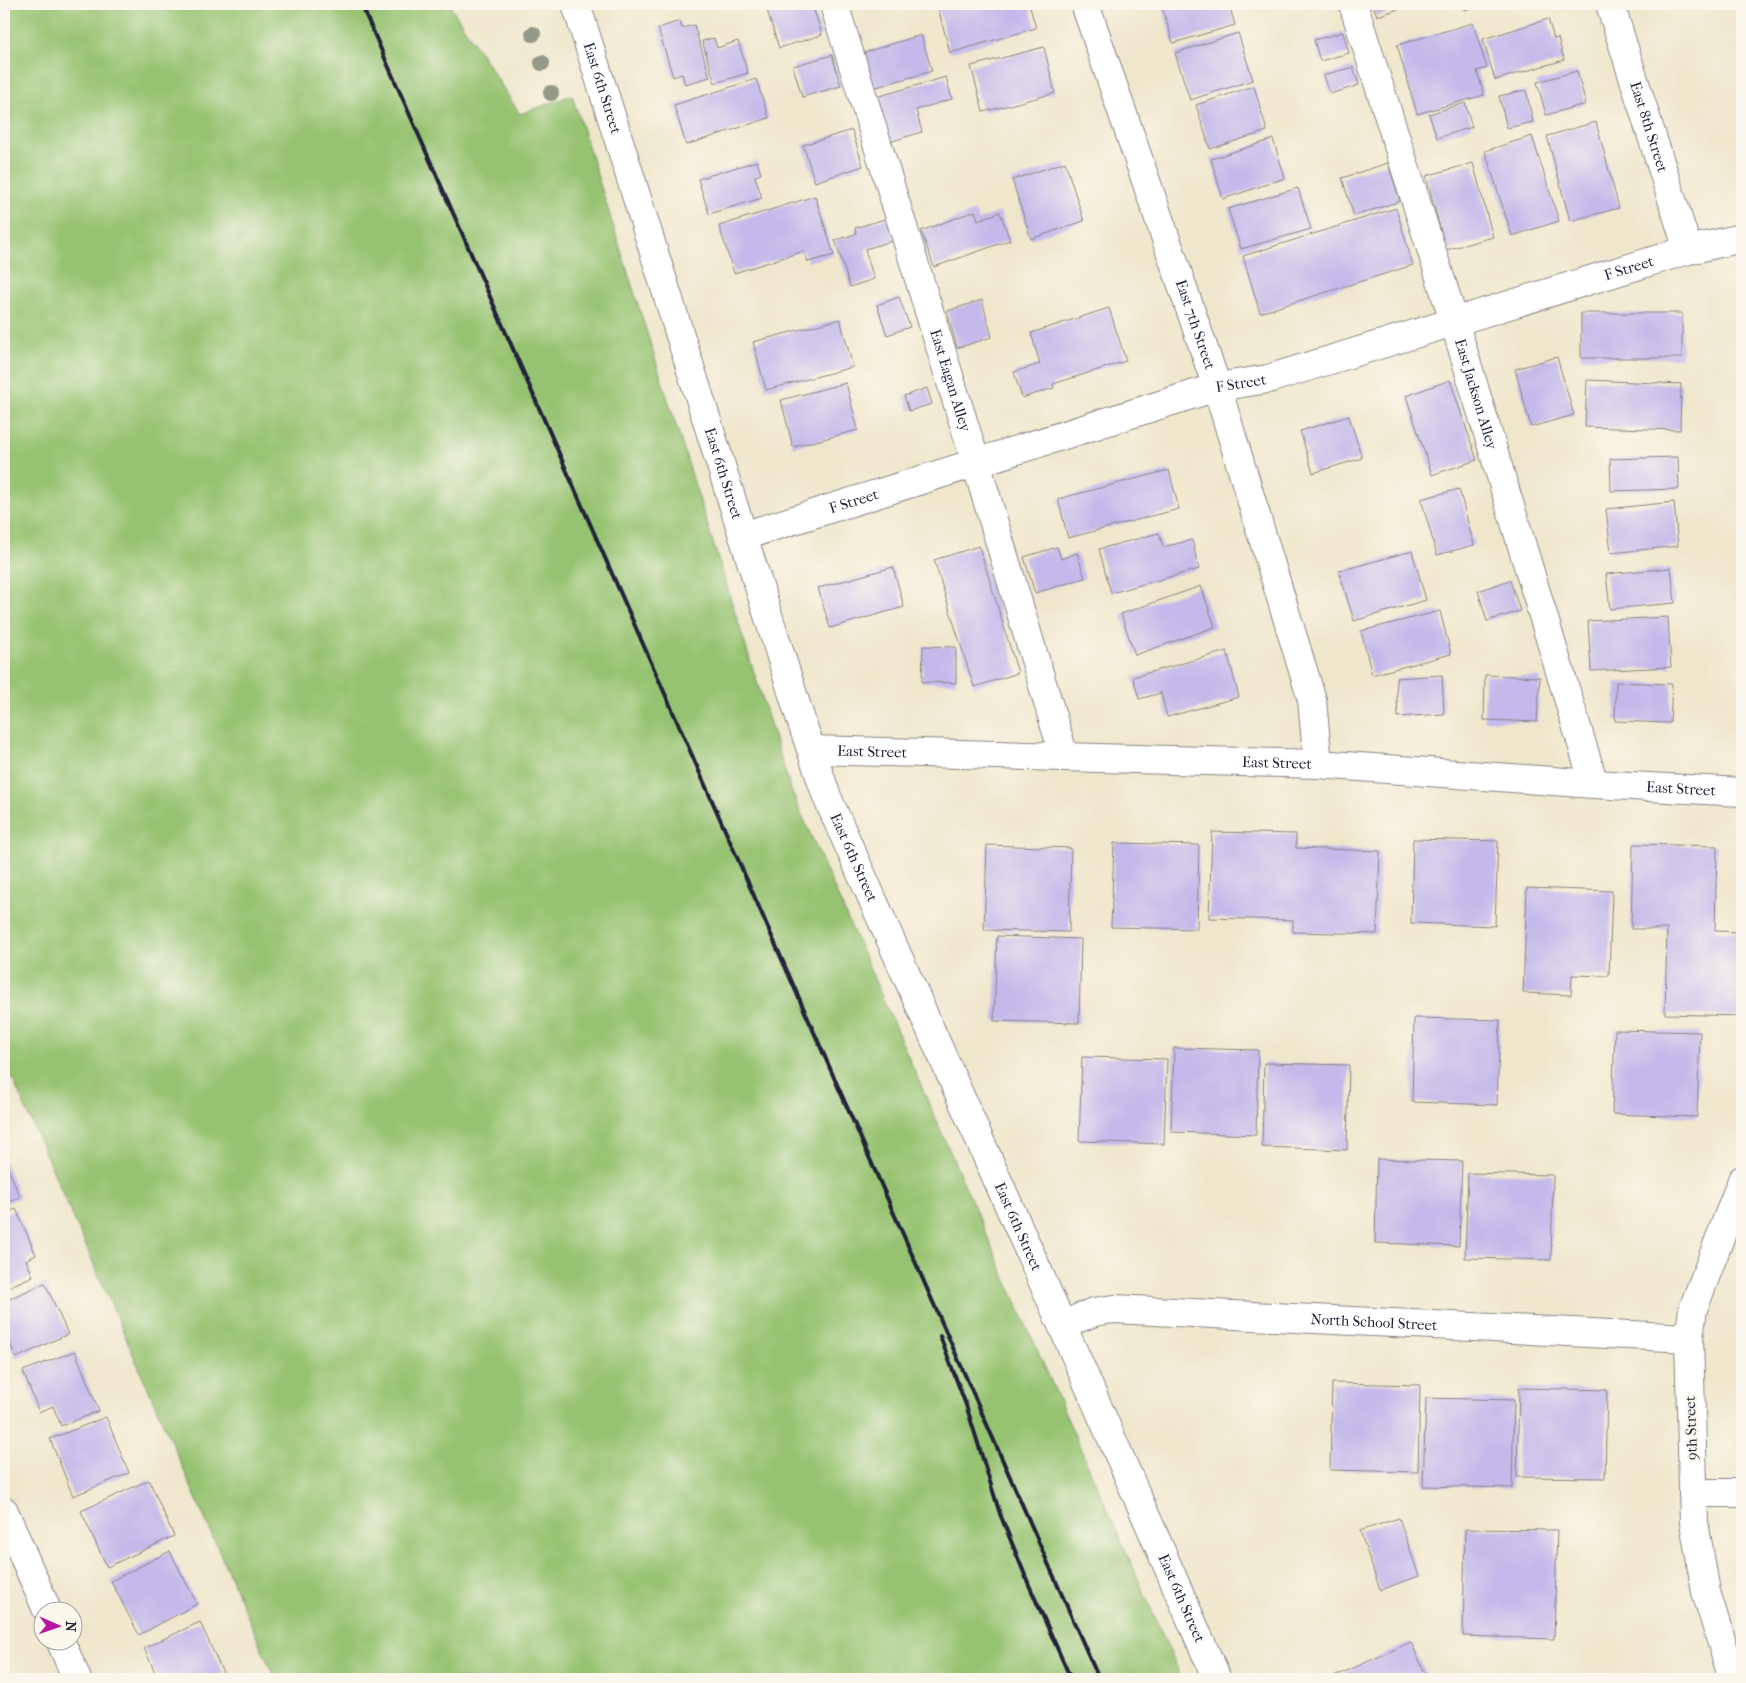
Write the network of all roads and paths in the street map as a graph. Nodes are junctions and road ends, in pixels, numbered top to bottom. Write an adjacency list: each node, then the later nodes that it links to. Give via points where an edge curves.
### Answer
1 (576, 4): 11 (street, East 6th Street)
2 (834, 4): 10 (street, East Eagan Alley)
3 (1085, 4): 9 (street, East 7th Street)
4 (1353, 4): 8 (street, East Jackson Alley)
5 (1610, 4): 7 (street, East 8th Street)
6 (1742, 238): 7 (street, F Street)
7 (1688, 250): 8 (street, F Street)
8 (1454, 321): 9 (street, F Street, via 1268,379); 15 (street, East Jackson Alley)
9 (1217, 387): 10 (street, F Street); 14 (street, East 7th Street, via 1312,700)
10 (976, 463): 11 (street, F Street); 13 (street, East Eagan Alley)
11 (743, 536): 12 (street, East 6th Street)
12 (812, 750): 13 (street, East Street); 18 (street, East 6th Street, via 828,797)
13 (1064, 756): 14 (street, East Street)
14 (1318, 764): 15 (street, East Street)
15 (1594, 784): 16 (street, East Street)
16 (1742, 792)
17 (1742, 1180): 19 (street, 9th Street, via 1693,1309)
18 (1062, 1325): 19 (street, North School Street, via 1104,1310 1149,1310); 26 (street, East 6th Street)
19 (1688, 1338): 20 (street, 9th Street)
20 (1693, 1493): 21 (street); 27 (street, 9th Street, via 1694,1522 1706,1592 1729,1666)
21 (1742, 1494)
22 (4, 1511): 23 (street)
23 (43, 1600)
24 (64, 1650): 25 (street)
25 (77, 1679)
26 (1217, 1679)
27 (1737, 1679)

